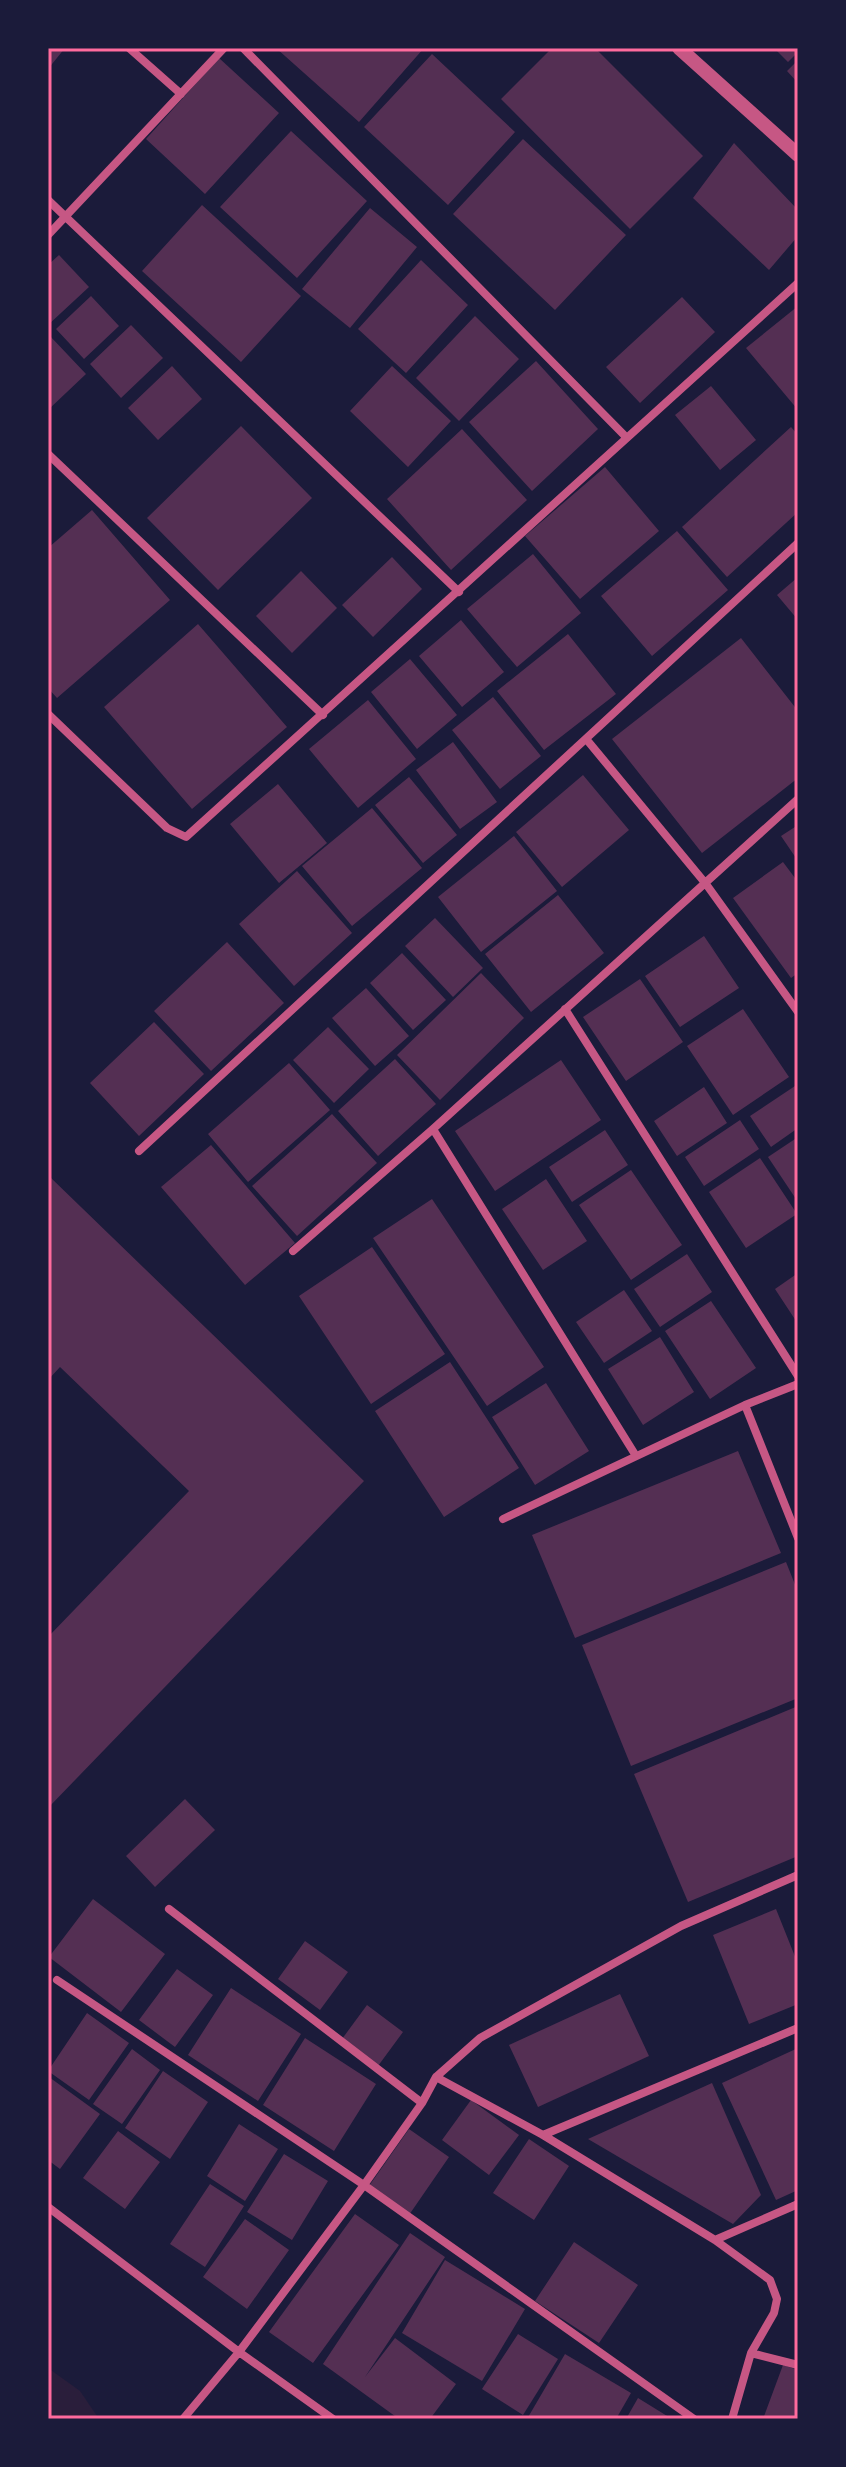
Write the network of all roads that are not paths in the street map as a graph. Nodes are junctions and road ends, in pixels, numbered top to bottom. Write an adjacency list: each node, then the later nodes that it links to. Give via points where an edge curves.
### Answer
1 (129, 48): 5 (street)
2 (224, 48): 5 (street)
3 (243, 48): 11 (street)
4 (679, 48): 6 (street)
5 (181, 94): 8 (street)
6 (798, 155)
7 (48, 200): 8 (street)
8 (66, 216): 9 (street); 14 (street)
9 (48, 235)
10 (798, 283): 11 (street)
11 (627, 438): 14 (street)
12 (48, 454): 16 (street)
13 (798, 543): 17 (street)
14 (459, 592): 16 (street)
15 (48, 714): 16 (street, via 167,828 186,837)
16 (323, 715)
17 (587, 740): 19 (street); 23 (street)
18 (798, 799): 19 (street)
19 (706, 884): 20 (street); 21 (street)
20 (565, 1009): 22 (street); 25 (street)
21 (798, 1012)
22 (433, 1129): 24 (street); 28 (street)
23 (139, 1151)
24 (293, 1251)
25 (798, 1376)
26 (798, 1384): 27 (street)
27 (745, 1405): 28 (street); 30 (street)
28 (636, 1456): 29 (street)
29 (503, 1519)
30 (798, 1538)
31 (798, 1875): 35 (street, via 681,1926 533,2008 480,2038)
32 (169, 1909): 36 (street)
33 (57, 1980): 38 (street)
34 (798, 2028): 37 (street)
35 (436, 2077): 36 (street); 37 (street)
36 (422, 2103): 38 (street)
37 (543, 2135): 41 (street)
38 (364, 2185): 42 (street); 47 (street)
39 (798, 2204): 41 (street)
40 (48, 2207): 42 (street)
41 (715, 2240): 43 (street, via 775,2288 774,2313)
42 (239, 2352): 45 (street); 46 (street)
43 (751, 2353): 44 (street); 48 (street)
44 (798, 2365)
45 (183, 2419)
46 (333, 2419)
47 (694, 2419)
48 (732, 2419)

